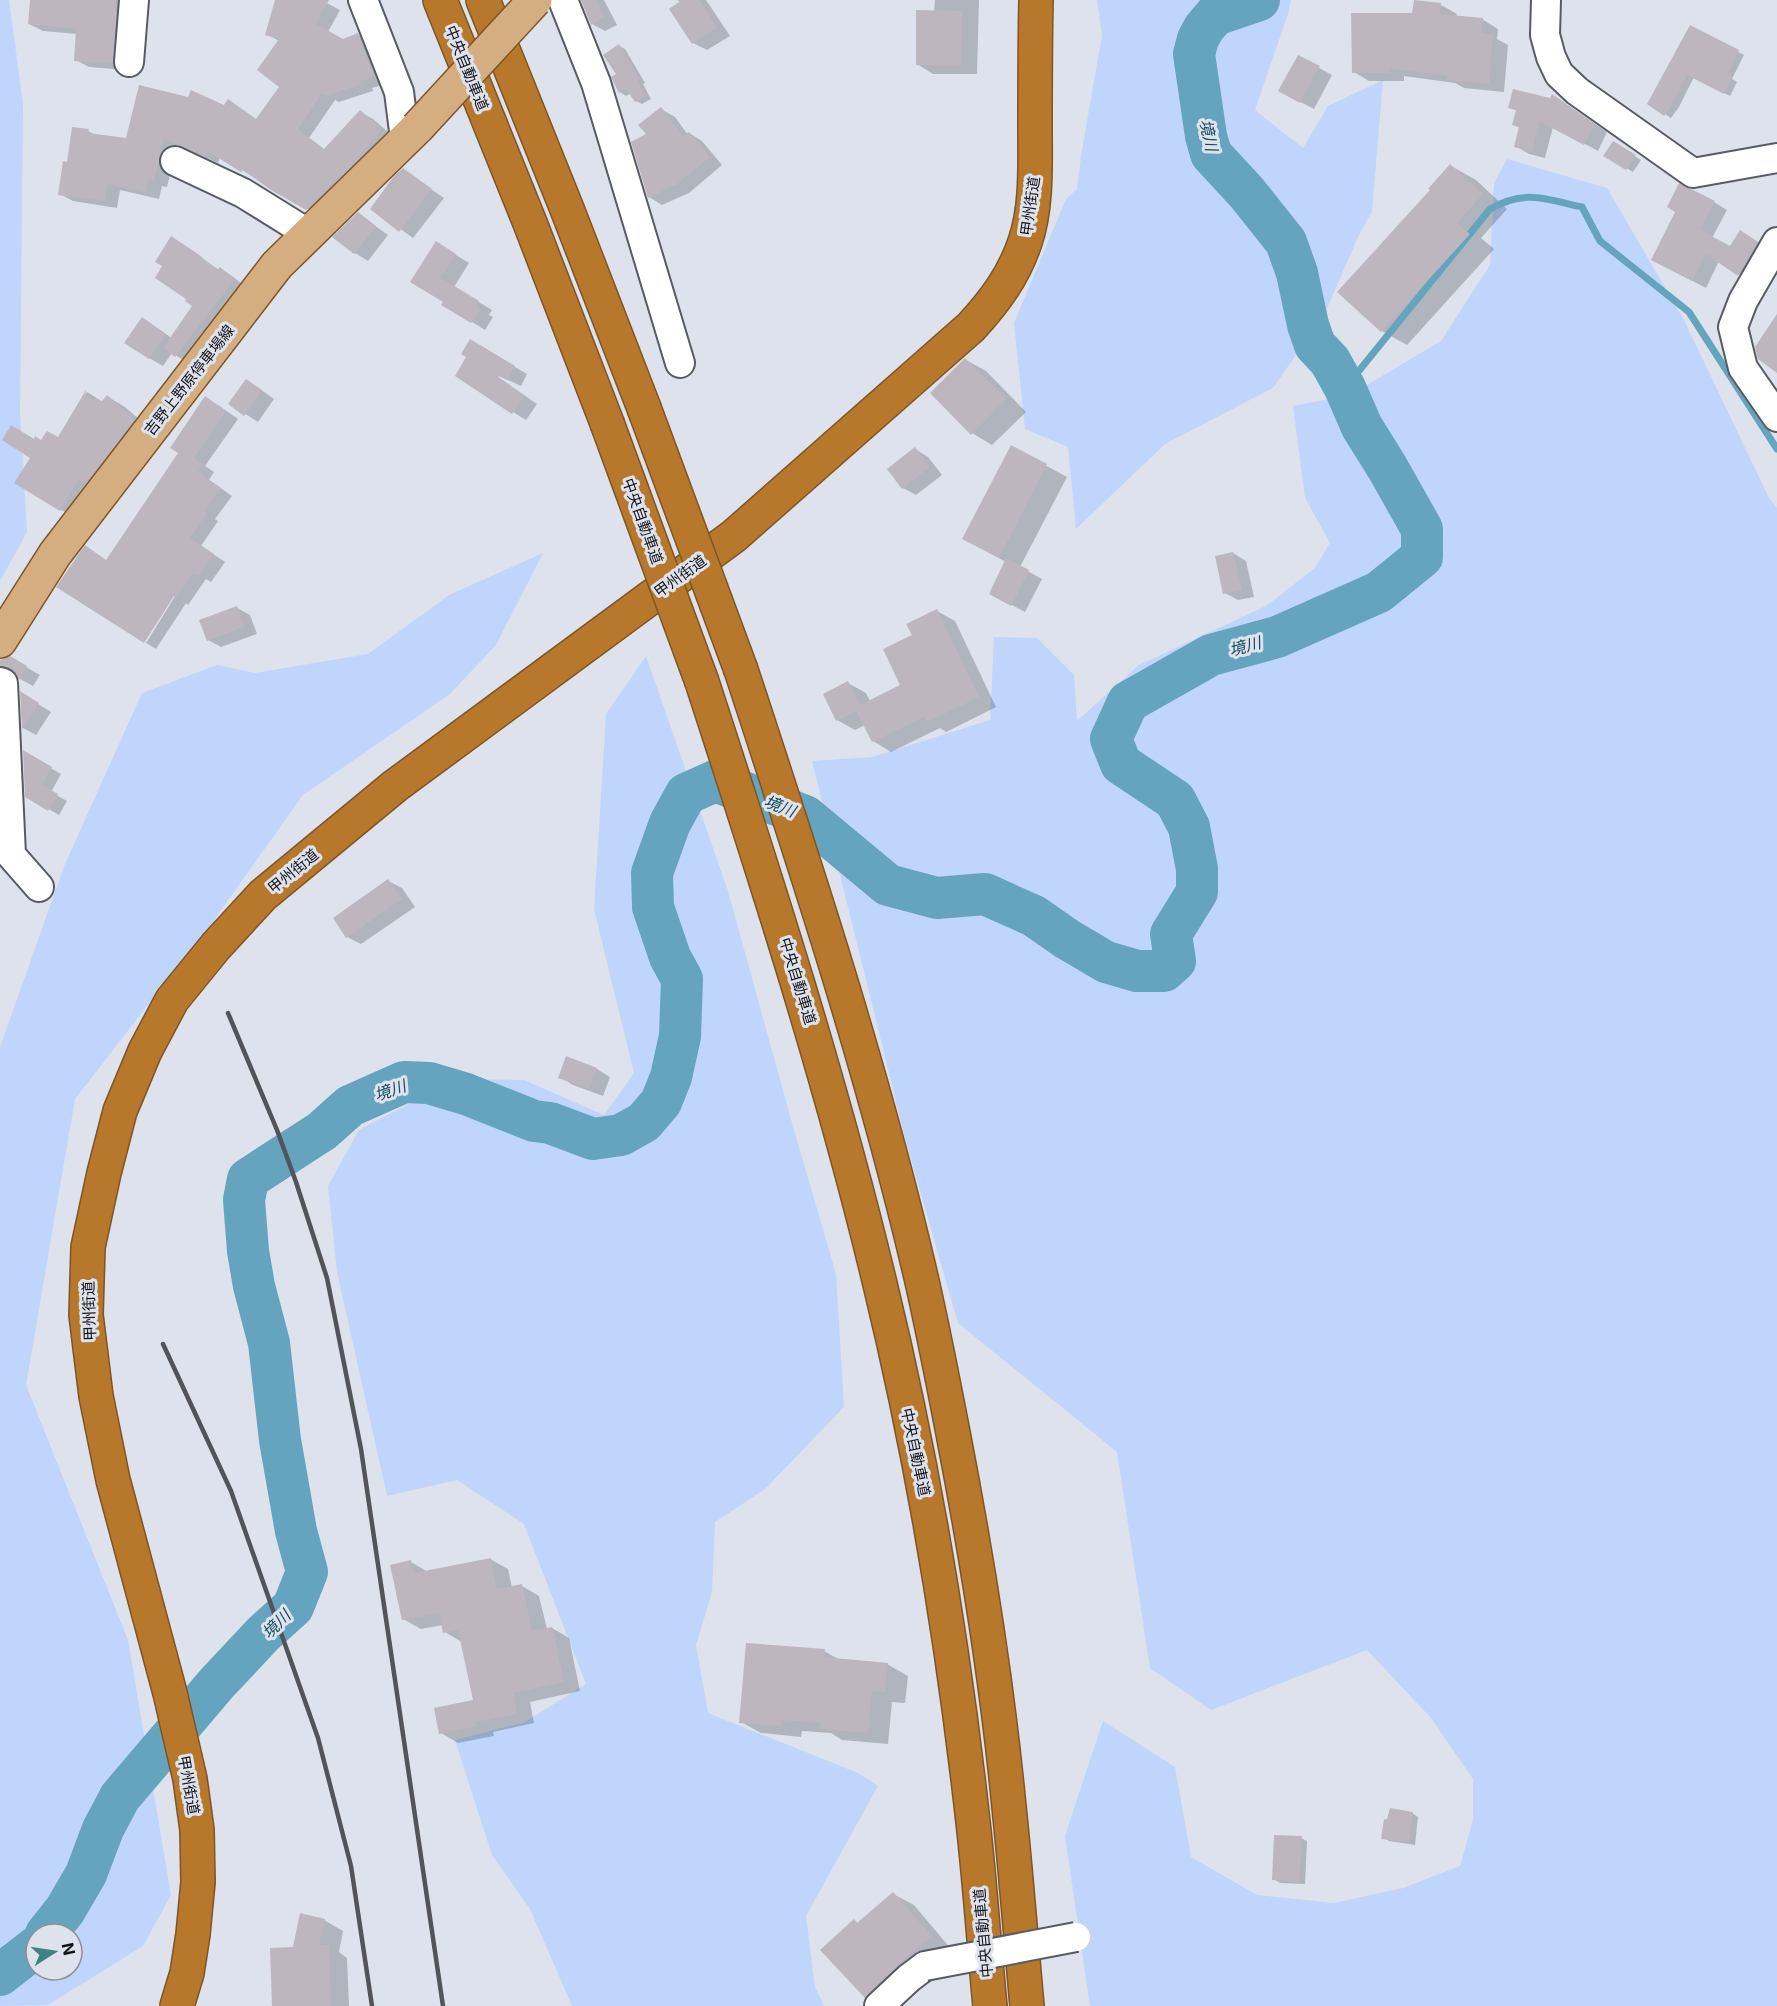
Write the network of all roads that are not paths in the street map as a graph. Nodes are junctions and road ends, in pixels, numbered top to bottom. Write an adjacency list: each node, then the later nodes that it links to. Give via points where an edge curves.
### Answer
1 (134, 0): 9 (street)
2 (363, 0): 10 (street)
3 (440, 0): 23 (highway, 中央自動車道, bridge, via 607,423 702,682 780,920 826,1078 881,1288 923,1483 973,1824)
4 (483, 0): 24 (highway, bridge, via 644,408 741,670 819,906 894,1164 922,1281 975,1552 1009,1805)
5 (535, 0): 10 (main road, 吉野上野原停車場線, bridge)
6 (563, 0): 15 (street, via 596,83)
7 (1036, 0): 21 (highway, 甲州街道, via 1032,211 1026,241 994,302 971,327 734,536 395,786 263,896 172,1000 145,1051 120,1111 104,1173 88,1247 86,1315 96,1396 113,1480 170,1693 197,1830 198,1882 187,1973)
8 (1546, 0): 11 (street, via 1545,35 1559,74 1693,173)
9 (129, 62)
10 (411, 133): 13 (main road, 吉野上野原停車場線)
11 (1777, 158)
12 (176, 161): 13 (street, via 243,193)
13 (309, 234): 17 (main road, 吉野上野原停車場線, via 277,265 55,554)
14 (1777, 242): 16 (street, via 1733,327 1743,368)
15 (680, 363)
16 (1777, 417)
17 (0, 641)
18 (0, 682): 19 (street, via 11,855)
19 (39, 887)
20 (1076, 1937): 22 (street, bridge, via 925,1966)
21 (177, 2006)
22 (879, 2006)
23 (990, 2006)
24 (1027, 2006)

